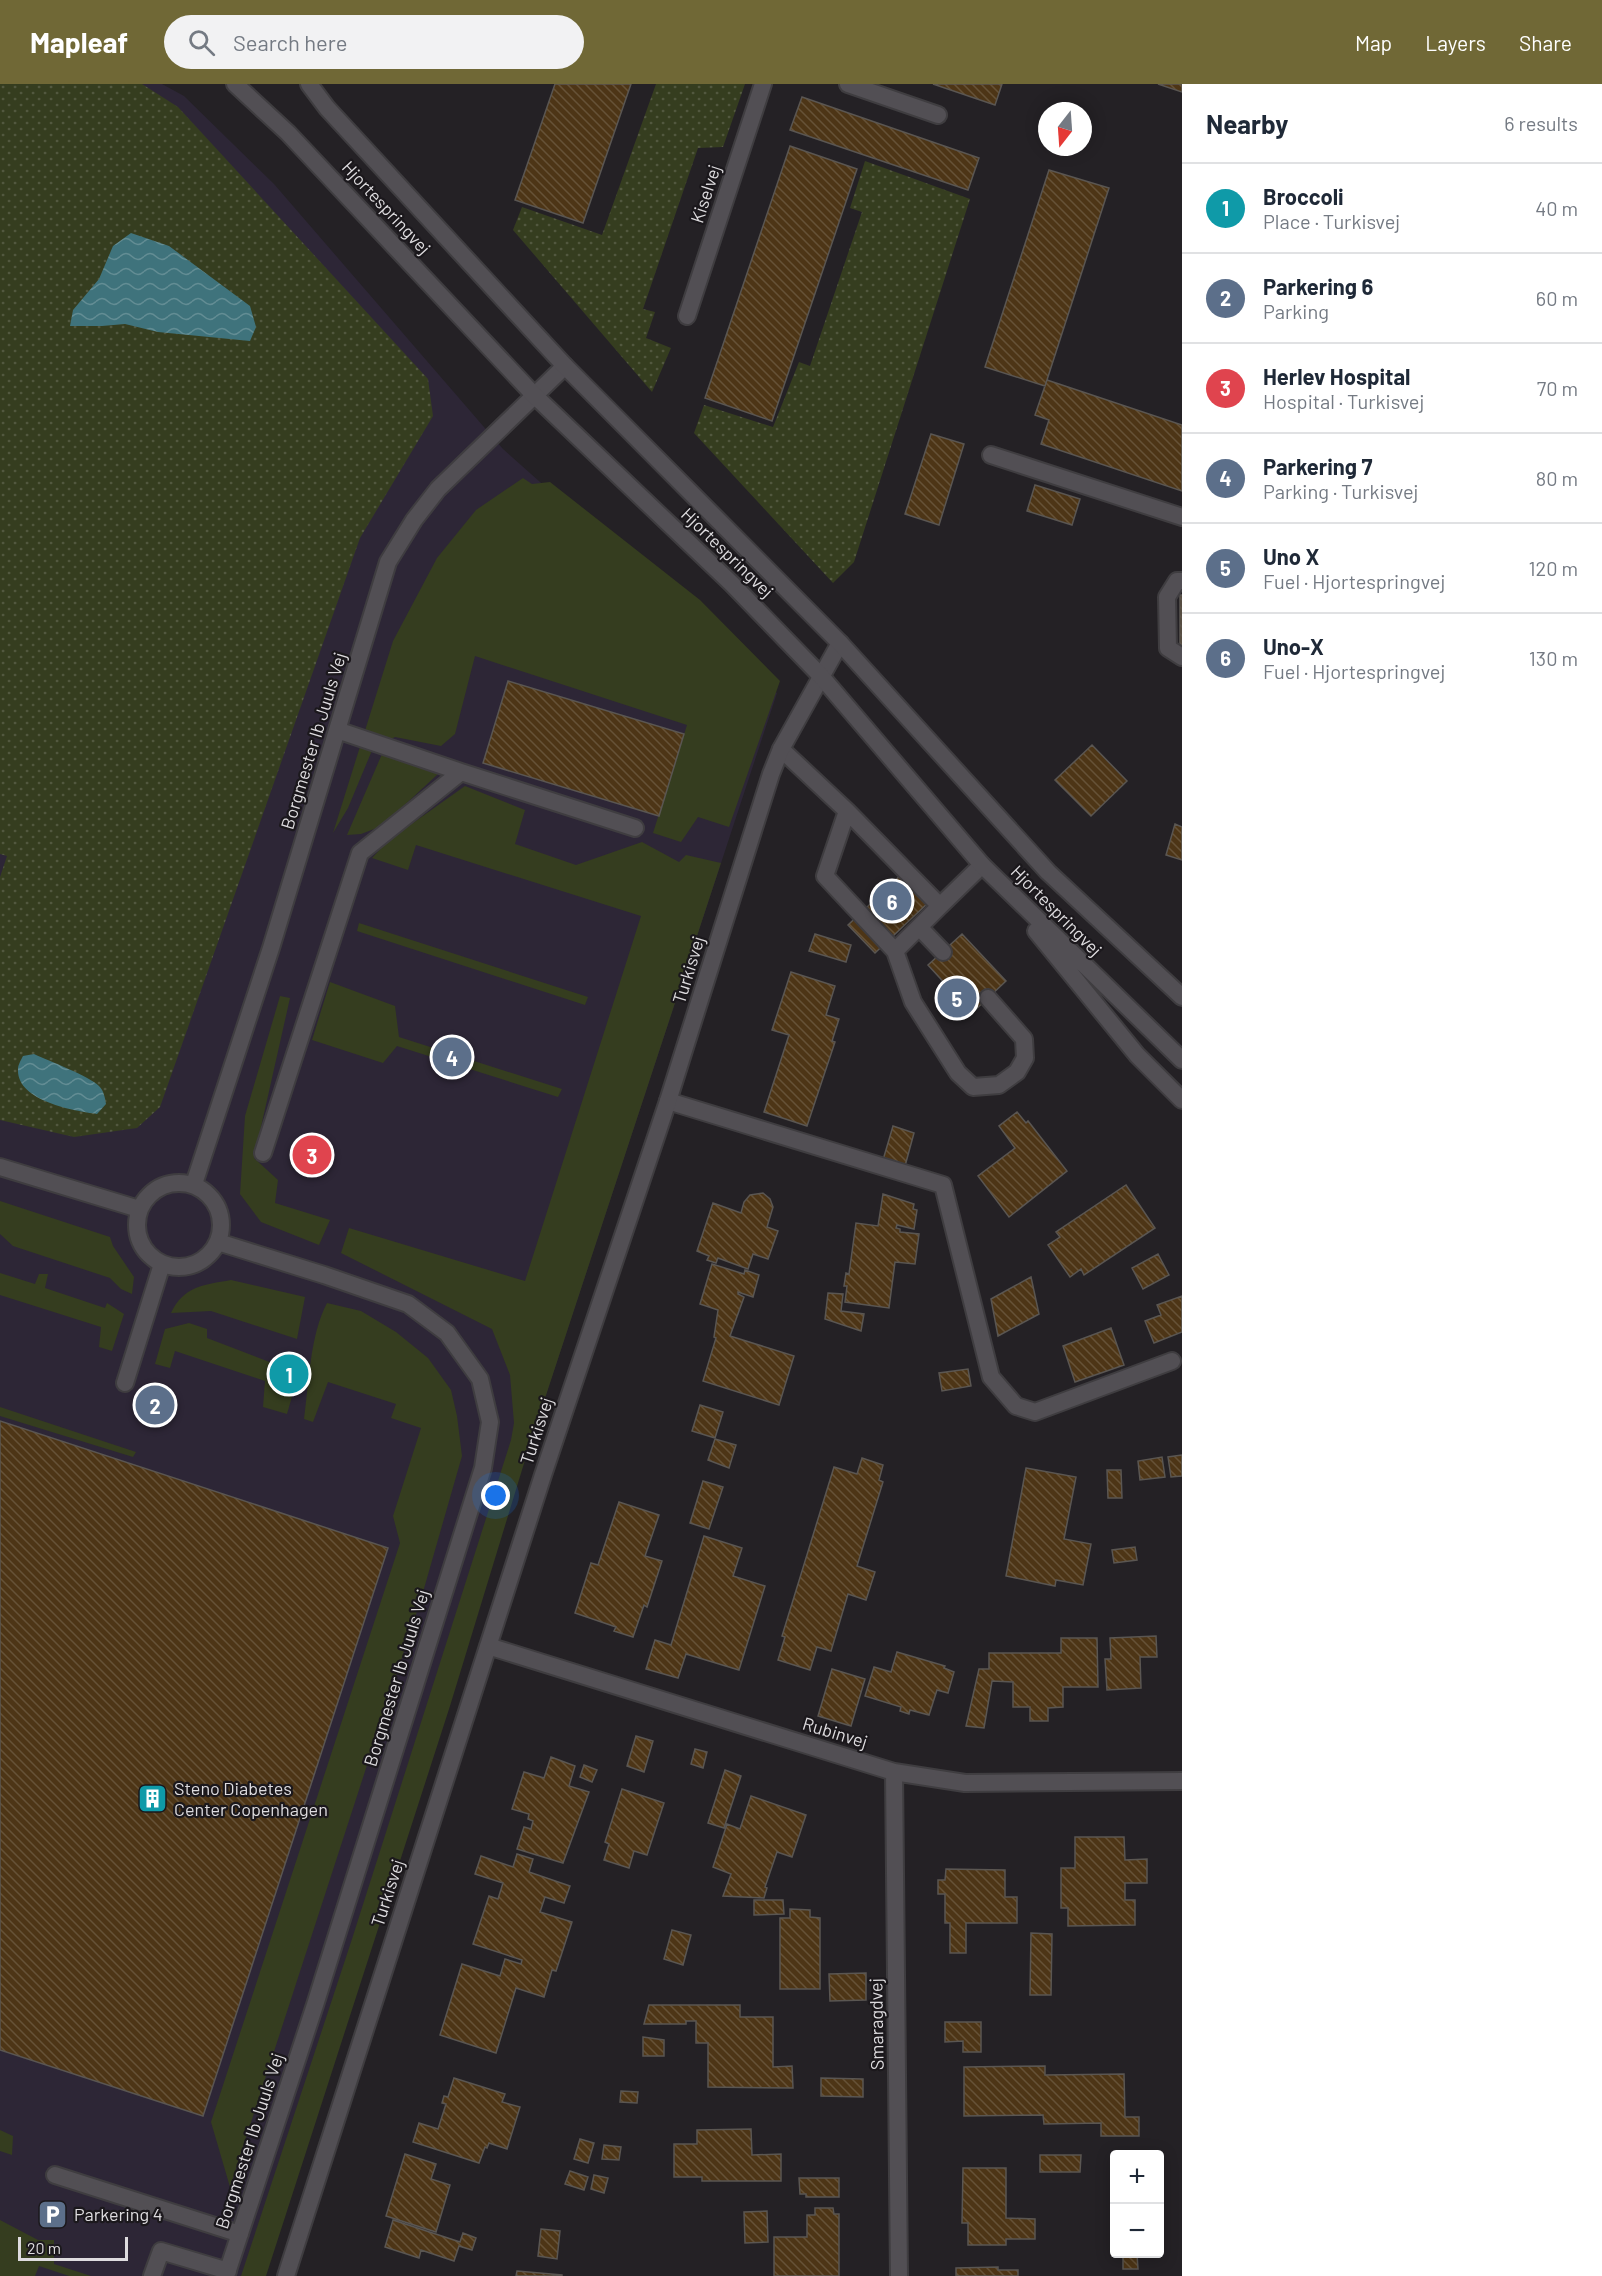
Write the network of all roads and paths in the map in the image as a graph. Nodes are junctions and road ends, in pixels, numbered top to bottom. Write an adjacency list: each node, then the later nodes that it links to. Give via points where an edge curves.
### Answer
1 (235, 84): 10 (street, Hjortespringvej, via 288,133)
2 (300, 84): 6 (street)
3 (309, 84): 6 (street, Hjortespringvej)
4 (763, 84): 8 (street, Kiselvej)
5 (848, 84): 7 (street)
6 (327, 108): 9 (street, Hjortespringvej)
7 (938, 115)
8 (687, 316)
9 (565, 366): 10 (street, Borgmester Ib Juuls Vej); 14 (street, Hjortespringvej)
10 (534, 395): 16 (street, Hjortespringvej, via 732,584); 17 (street, Borgmester Ib Juuls Vej, via 438,489 388,562)
11 (991, 455): 12 (street)
12 (1182, 517)
13 (1182, 581): 15 (street, via 1177,581 1167,597 1168,648)
14 (840, 643): 16 (street, Turkisvej); 27 (street, Hjortespringvej, via 1048,872)
15 (1182, 657)
16 (820, 675): 18 (street, Turkisvej); 22 (street, Hjortespringvej)
17 (337, 730): 19 (street); 34 (street, Borgmester Ib Juuls Vej)
18 (781, 749): 20 (street); 31 (street, Turkisvej)
19 (461, 772): 21 (street); 32 (street, via 360,853)
20 (847, 811): 23 (street); 25 (street, via 825,876)
21 (635, 828)
22 (982, 865): 23 (street); 29 (street, Hjortespringvej); 30 (street, via 1137,1055)
23 (940, 906): 24 (street)
24 (919, 927): 25 (street); 26 (street)
25 (895, 951): 28 (street, via 913,1002 958,1073 973,1087 999,1085 1017,1072 1025,1058 1024,1039)
26 (943, 952)
27 (1182, 997)
28 (987, 998)
29 (1182, 1060)
30 (1182, 1100)
31 (668, 1101): 38 (street, via 944,1185 991,1377 1017,1406 1035,1412); 40 (street, Turkisvej)
32 (263, 1153)
33 (0, 1167): 35 (street)
34 (194, 1184): 35 (street, via 172,1182 152,1191); 36 (street, via 213,1198 222,1219)
35 (139, 1209): 37 (street, via 136,1230 145,1251)
36 (218, 1242): 37 (street, via 205,1260 184,1267); 44 (street, Borgmester Ib Juuls Vej, via 408,1304 447,1333 480,1379 490,1422 483,1468)
37 (162, 1264): 39 (street)
38 (1172, 1361)
39 (125, 1383)
40 (488, 1646): 41 (street, Rubinvej); 47 (street, Turkisvej)
41 (894, 1772): 42 (street, Rubinvej, via 965,1783); 48 (street, Smaragdvej)
42 (1182, 1781)
43 (56, 2175): 44 (street)
44 (240, 2234): 45 (street, Borgmester Ib Juuls Vej)
45 (227, 2273): 46 (street, via 161,2251)
46 (152, 2276)
47 (286, 2276)
48 (899, 2276)

